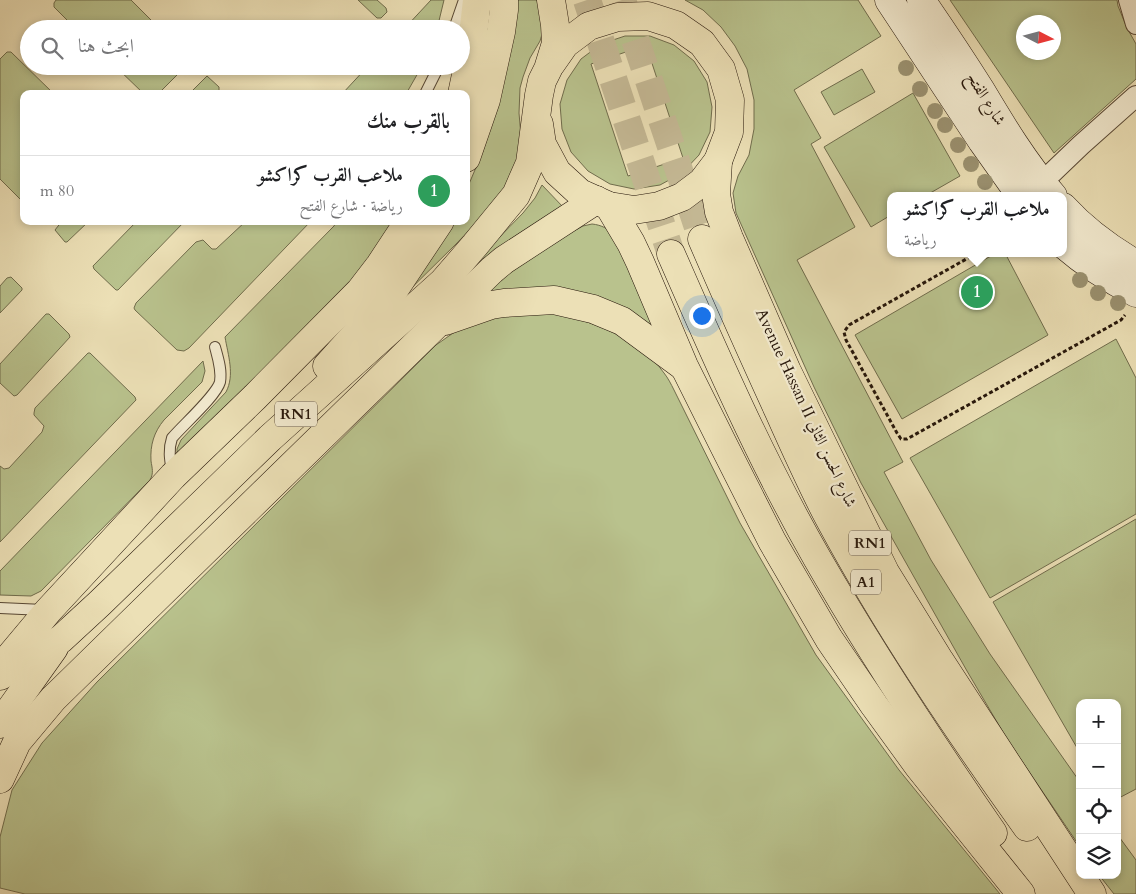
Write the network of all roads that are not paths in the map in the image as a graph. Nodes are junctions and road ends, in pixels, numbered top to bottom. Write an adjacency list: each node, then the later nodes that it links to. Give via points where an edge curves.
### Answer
1 (464, 0): 9 (lane)
2 (477, 0): 12 (highway)
3 (504, 0): 20 (highway, via 501,32 486,100)
4 (551, 0): 13 (highway, via 556,42)
5 (657, 0): 11 (highway)
6 (888, 0): 22 (street, شارع الفتح, via 982,141)
7 (921, 0): 22 (street, شارع الفتح, via 1006,132)
8 (1129, 0): 10 (street)
9 (457, 20)
10 (1136, 24)
11 (676, 25): 13 (highway, via 648,16 618,16 589,26 565,44); 21 (highway, via 702,43 721,69 730,100 729,132)
12 (470, 56)
13 (548, 69): 19 (highway, via 542,81)
14 (435, 75): 16 (lane)
15 (467, 75): 17 (highway)
16 (427, 90)
17 (463, 90)
18 (1136, 96): 22 (street, via 1081,145)
19 (537, 113): 23 (highway, via 542,144 557,172 580,193); 35 (highway, RN1, via 530,163 516,195 475,245 443,282)
20 (470, 146)
21 (718, 161): 23 (highway, via 702,182 682,197 659,206 634,210); 47 (highway, Avenue Hassan II شارع الحسن الثاني / RN1, via 718,212 787,371 885,572)
22 (1036, 192)
23 (602, 203): 32 (highway, via 504,260); 34 (highway, via 640,262)
24 (1067, 211): 30 (street, via 1090,232)
25 (405, 225): 36 (highway, via 360,291)
26 (437, 225): 35 (highway, via 390,296 334,358)
27 (702, 239): 46 (highway, A1, via 793,443 861,574 901,642 1005,796 1053,864)
28 (1067, 247): 31 (street, via 1112,280)
29 (671, 254): 45 (highway, A1, via 722,371 817,557 936,749)
30 (1136, 264)
31 (1131, 303)
32 (438, 324): 34 (highway, via 491,305 554,300 594,309 622,321); 43 (highway, via 53,699 17,742)
33 (215, 347): 36 (lane, via 220,382 215,393 172,438 169,452)
34 (684, 366): 44 (highway, via 772,541 829,639 919,767)
35 (270, 438): 39 (highway, RN1)
36 (173, 476): 38 (highway)
37 (0, 608): 38 (lane)
38 (48, 611): 40 (highway)
39 (61, 639): 41 (highway, RN1); 42 (highway)
40 (0, 669)
41 (0, 676)
42 (0, 724)
43 (0, 779)
44 (1021, 894)
45 (1035, 894)
46 (1081, 894)
47 (1092, 894)

